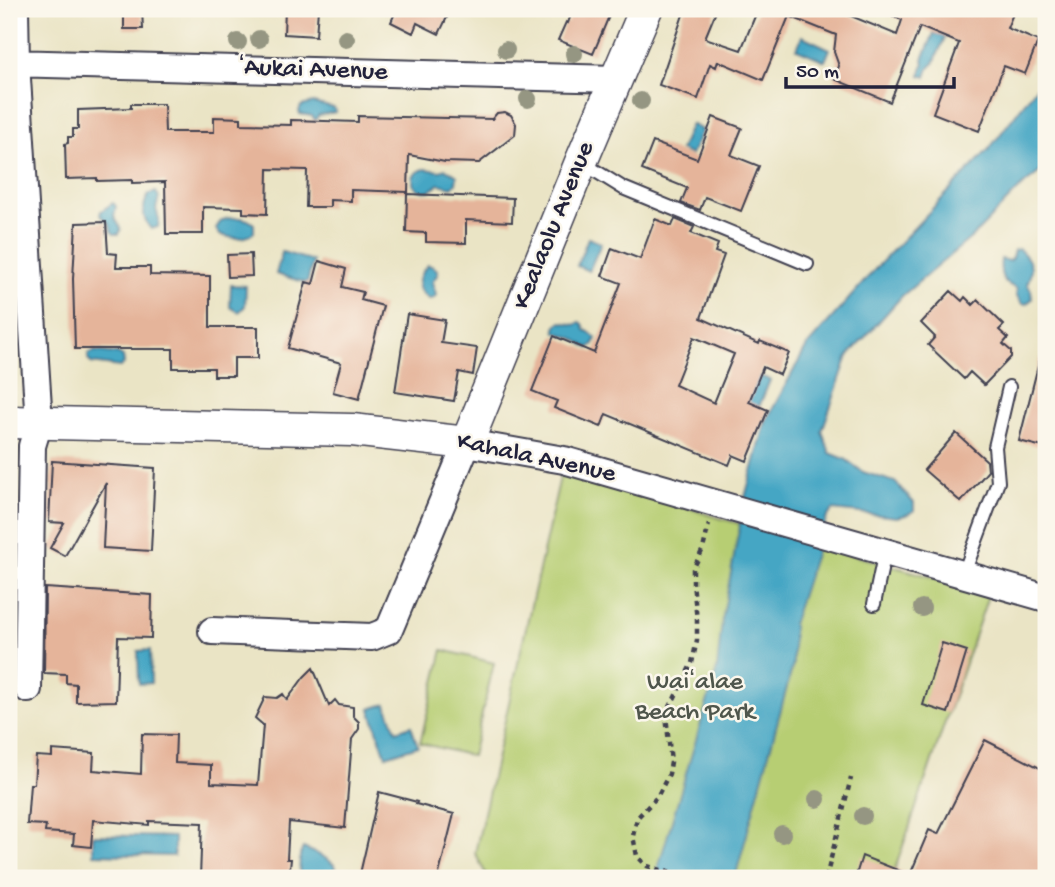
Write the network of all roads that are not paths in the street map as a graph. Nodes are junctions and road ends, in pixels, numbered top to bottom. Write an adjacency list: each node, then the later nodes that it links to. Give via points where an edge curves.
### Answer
1 (15, 9): 3 (street)
2 (646, 9): 4 (street, Kealaolu Avenue)
3 (13, 63): 4 (street, ʻAukai Avenue); 8 (street)
4 (617, 79): 5 (street, Kealaolu Avenue)
5 (581, 162): 6 (lane, via 623,188); 9 (street, Kealaolu Avenue)
6 (807, 264)
7 (1009, 387): 11 (lane, via 995,447 998,481)
8 (24, 422): 9 (street, Kahala Avenue, via 352,430); 15 (street, via 32,446)
9 (467, 443): 10 (street, Kahala Avenue, via 564,460); 14 (street, via 389,630 372,637)
10 (885, 550): 11 (street, Kahala Avenue); 13 (lane)
11 (964, 573): 12 (street, Kahala Avenue)
12 (1046, 598)
13 (874, 604)
14 (212, 631)
15 (28, 690)

